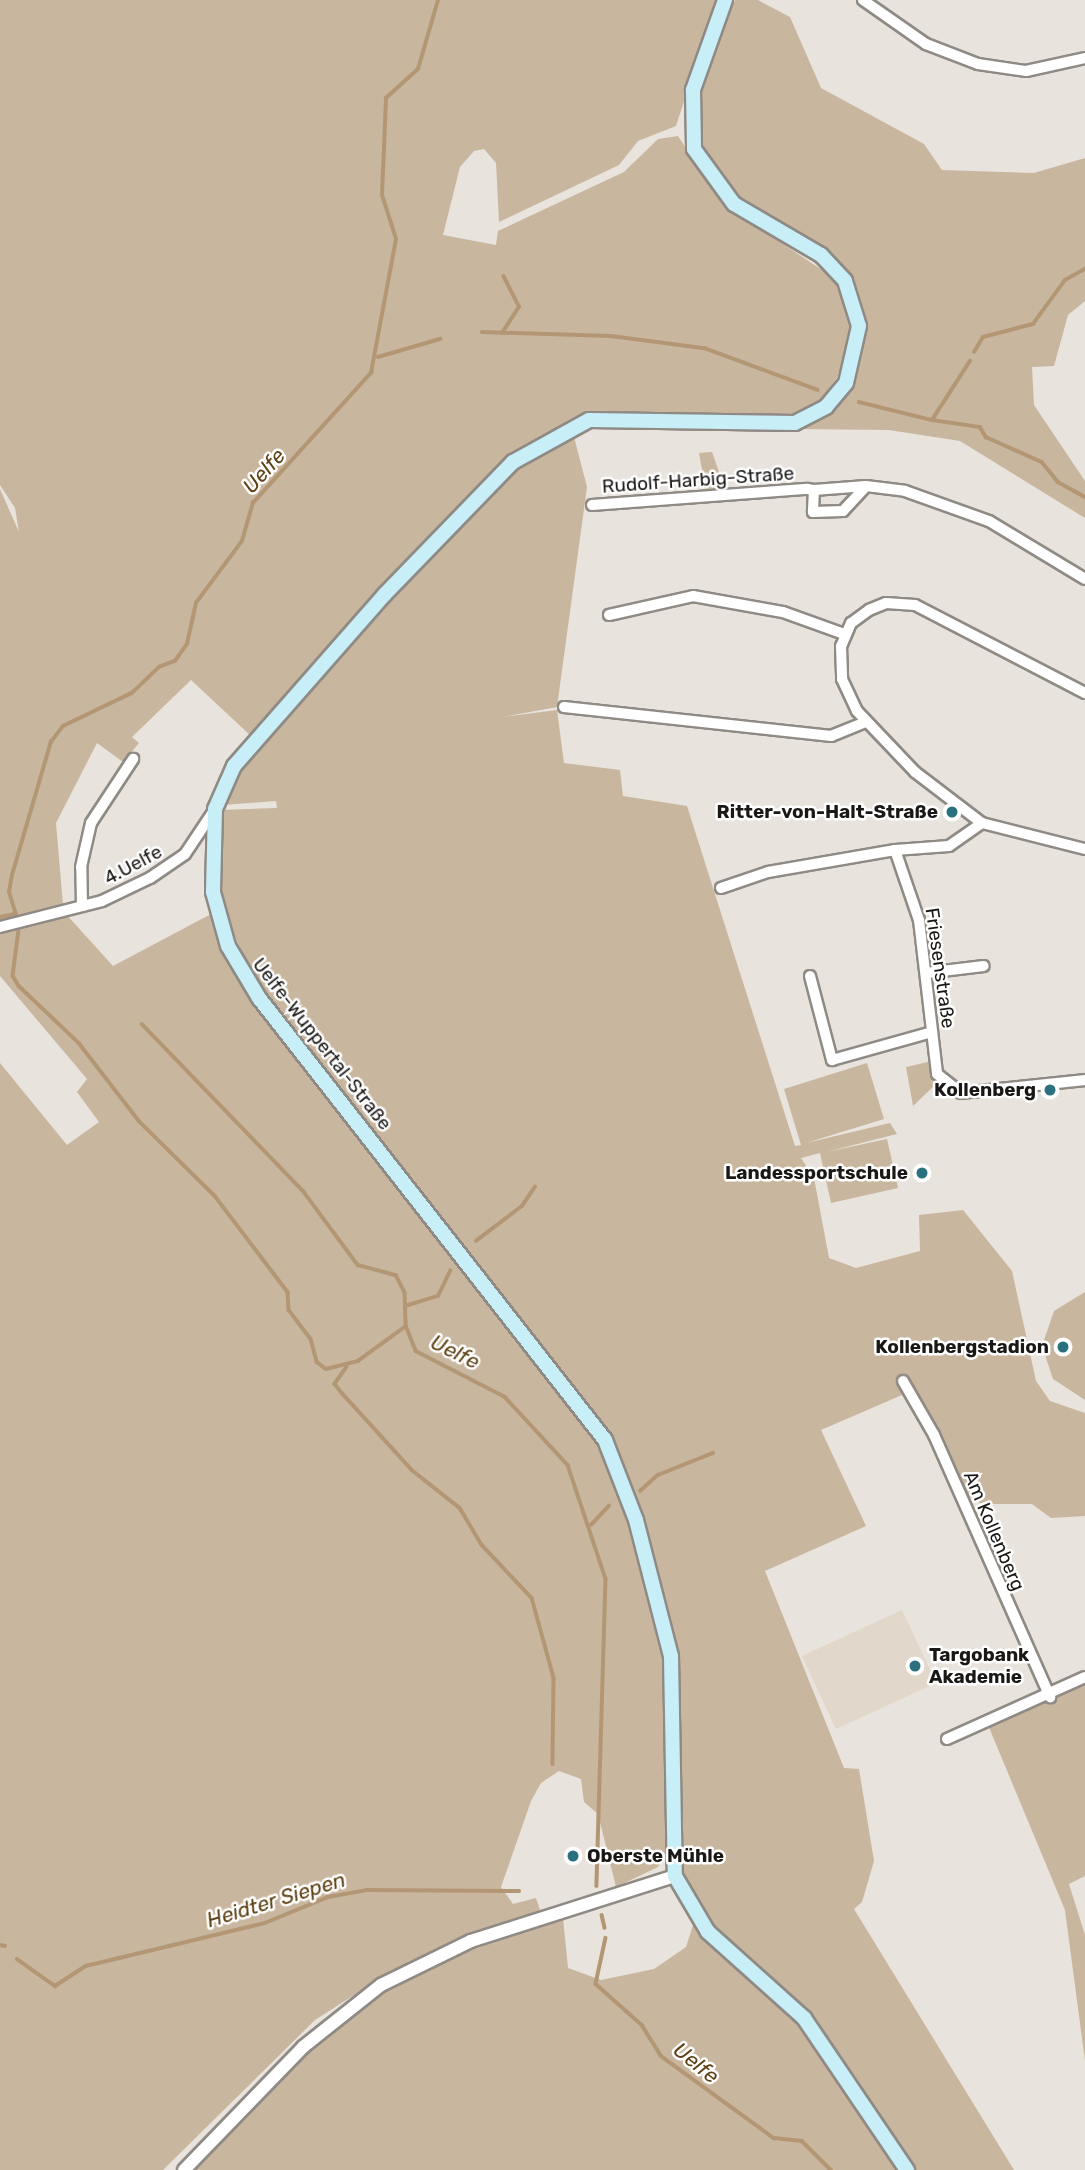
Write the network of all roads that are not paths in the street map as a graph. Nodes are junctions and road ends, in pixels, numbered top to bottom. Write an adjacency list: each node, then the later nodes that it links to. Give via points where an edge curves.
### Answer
1 (725, 0): 14 (main road, Uelfe-Wuppertal-Straße, via 691,100 694,149 734,204 821,256 849,287 859,341 843,389 795,423 600,419 572,425 532,447 463,511 254,739)
2 (865, 1): 3 (street, via 926,44 978,64 1026,71)
3 (1085, 58)
4 (866, 486): 5 (street); 5 (street, Rudolf-Harbig-Straße, via 843,511 813,512); 7 (street, via 954,505)
5 (814, 490): 6 (street, Rudolf-Harbig-Straße)
6 (592, 505)
7 (1085, 579)
8 (609, 615): 9 (street, via 693,596 783,611)
9 (844, 634): 10 (street, via 878,605 915,605); 12 (street, via 842,679)
10 (1085, 693)
11 (564, 707): 12 (street, via 831,736)
12 (864, 723): 15 (street)
13 (133, 759): 19 (street, 4.Uelfe, via 91,823 81,867)
14 (215, 809): 19 (street, 4.Uelfe, via 175,862); 30 (main road, Uelfe-Wuppertal-Straße, via 216,912 246,980 580,1403 616,1464 671,1656)
15 (982, 823): 16 (street); 17 (street, via 949,846)
16 (1085, 849)
17 (895, 850): 18 (street, via 768,872); 22 (street, Friesenstraße, via 919,920)
18 (721, 888)
19 (82, 906): 20 (street, 4.Uelfe)
20 (0, 927)
21 (984, 966): 22 (street)
22 (926, 973): 24 (street, Friesenstraße)
23 (810, 976): 24 (street, via 832,1060)
24 (932, 1032): 25 (street, Friesenstraße, via 937,1074 950,1089)
25 (1085, 1080)
26 (903, 1381): 28 (street, Am Kollenberg, via 934,1435)
27 (1085, 1677): 28 (street)
28 (1051, 1698): 29 (street)
29 (947, 1739)
30 (675, 1876): 31 (street, via 471,1941 381,1985 303,2047); 32 (main road, Uelfe-Wuppertal-Straße, via 702,1926 804,2018)
31 (184, 2170)
32 (907, 2170)

